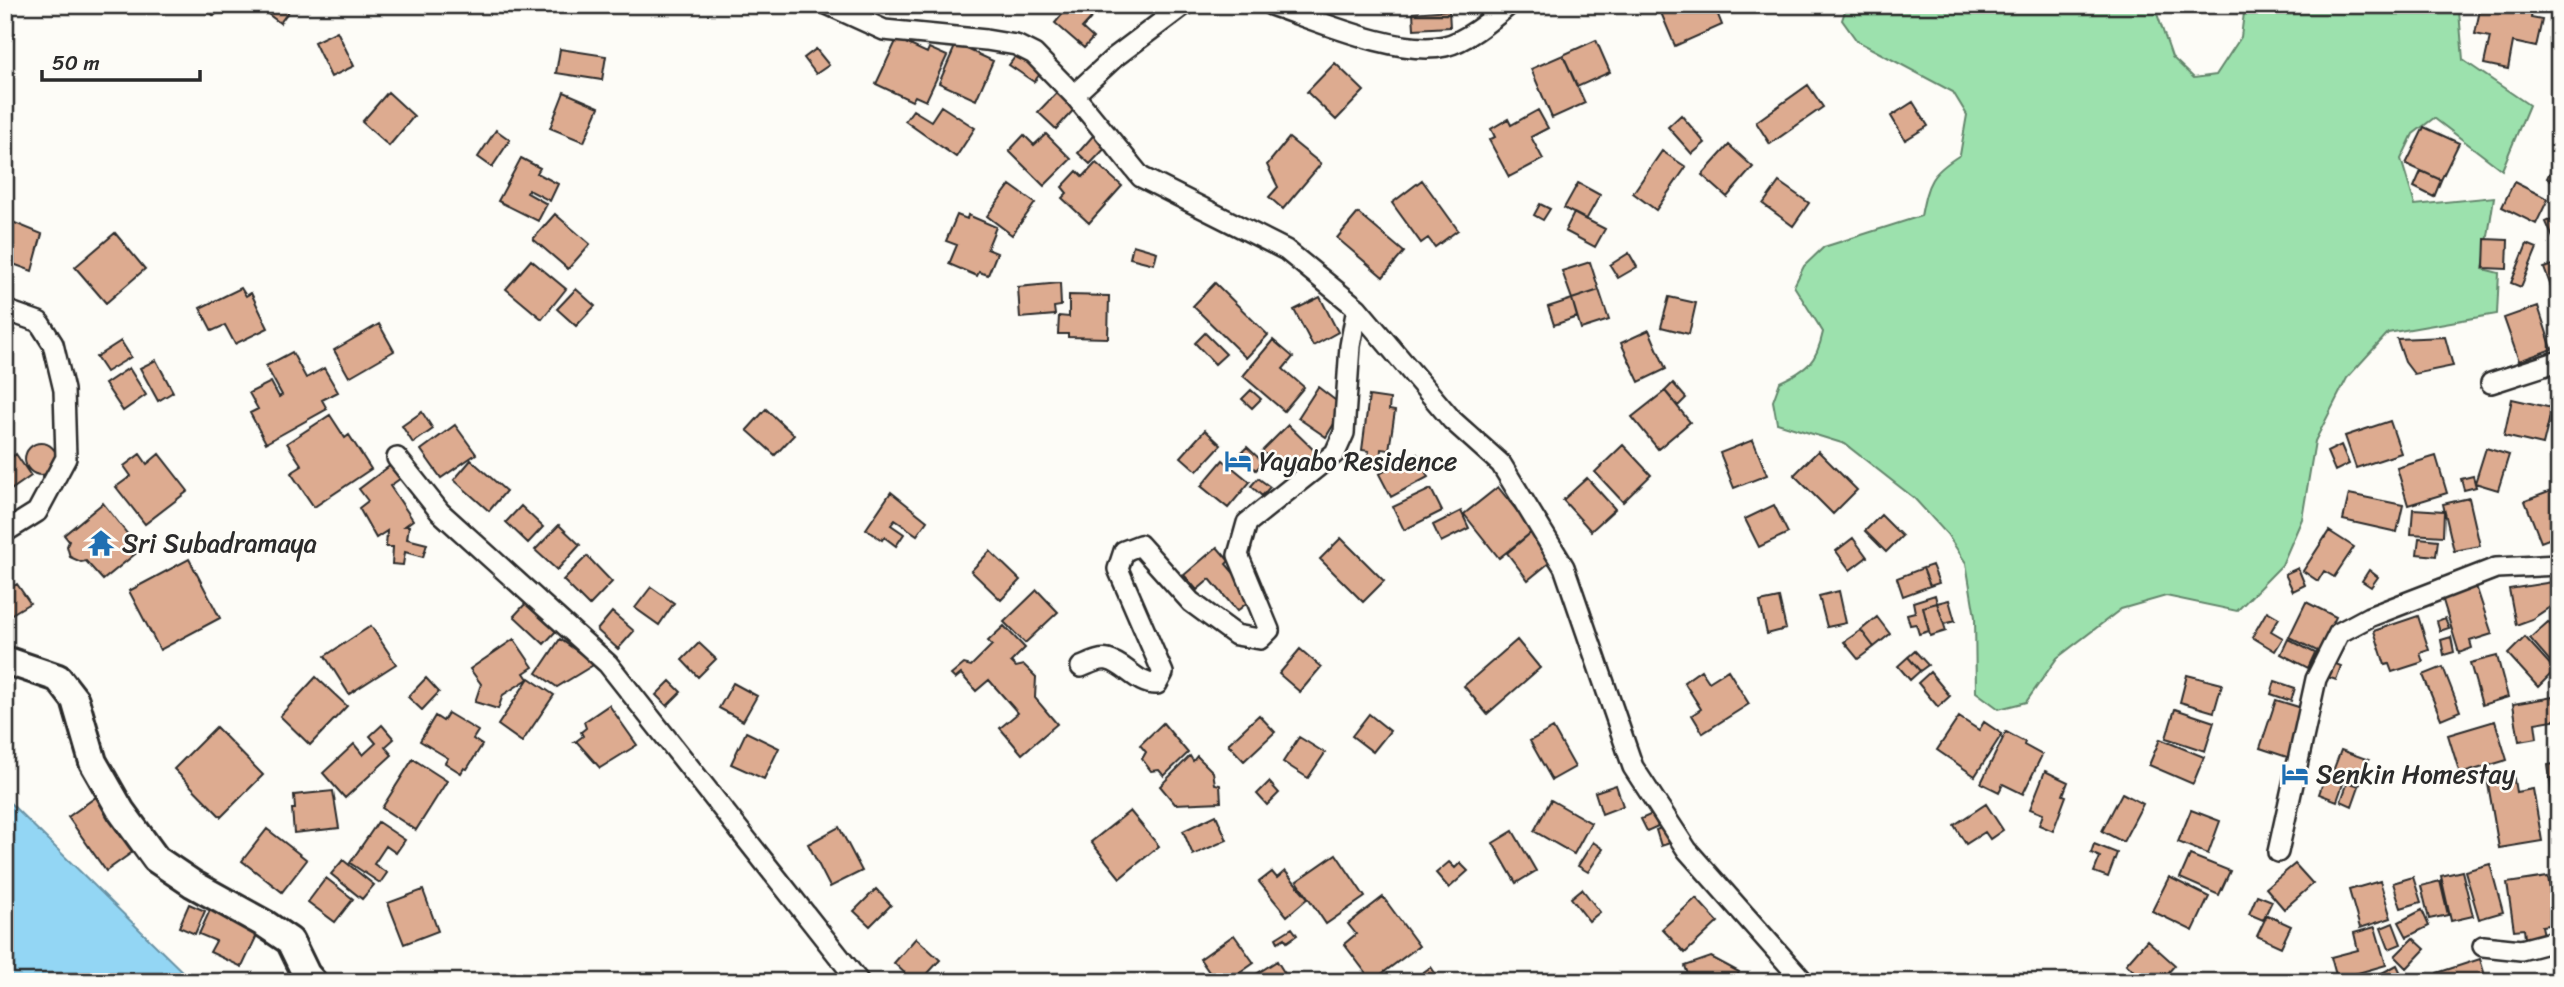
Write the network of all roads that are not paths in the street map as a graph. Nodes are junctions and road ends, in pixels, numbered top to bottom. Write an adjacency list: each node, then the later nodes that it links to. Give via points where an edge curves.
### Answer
1 (829, 5): 5 (street, via 884,30 1016,45 1034,54)
2 (1184, 5): 5 (street)
3 (1271, 5): 4 (street, via 1397,47 1445,46 1480,28)
4 (1509, 5)
5 (1074, 95): 6 (street, via 1141,177 1286,250)
6 (1357, 309): 14 (street, via 1344,433 1335,453 1247,523 1238,555 1269,630 1260,639 1236,635 1191,601 1140,545 1124,551 1118,569 1163,673 1157,684 1148,684 1108,660); 20 (street, via 1452,420 1501,464 1564,567 1633,767 1687,850)
7 (5, 310): 11 (street, via 38,321 53,344 65,390 66,458 37,512)
8 (2559, 361): 9 (street)
9 (2491, 383)
10 (397, 458): 19 (street, via 440,512 608,664)
11 (5, 531)
12 (2559, 565): 15 (street, via 2496,568 2339,632 2316,679)
13 (5, 660): 18 (street, via 58,678 75,700 93,762 156,859 290,941)
14 (1081, 667)
15 (2278, 852)
16 (2559, 940): 17 (street, via 2521,950)
17 (2483, 946)
18 (313, 982)
19 (859, 982)
20 (1804, 982)

